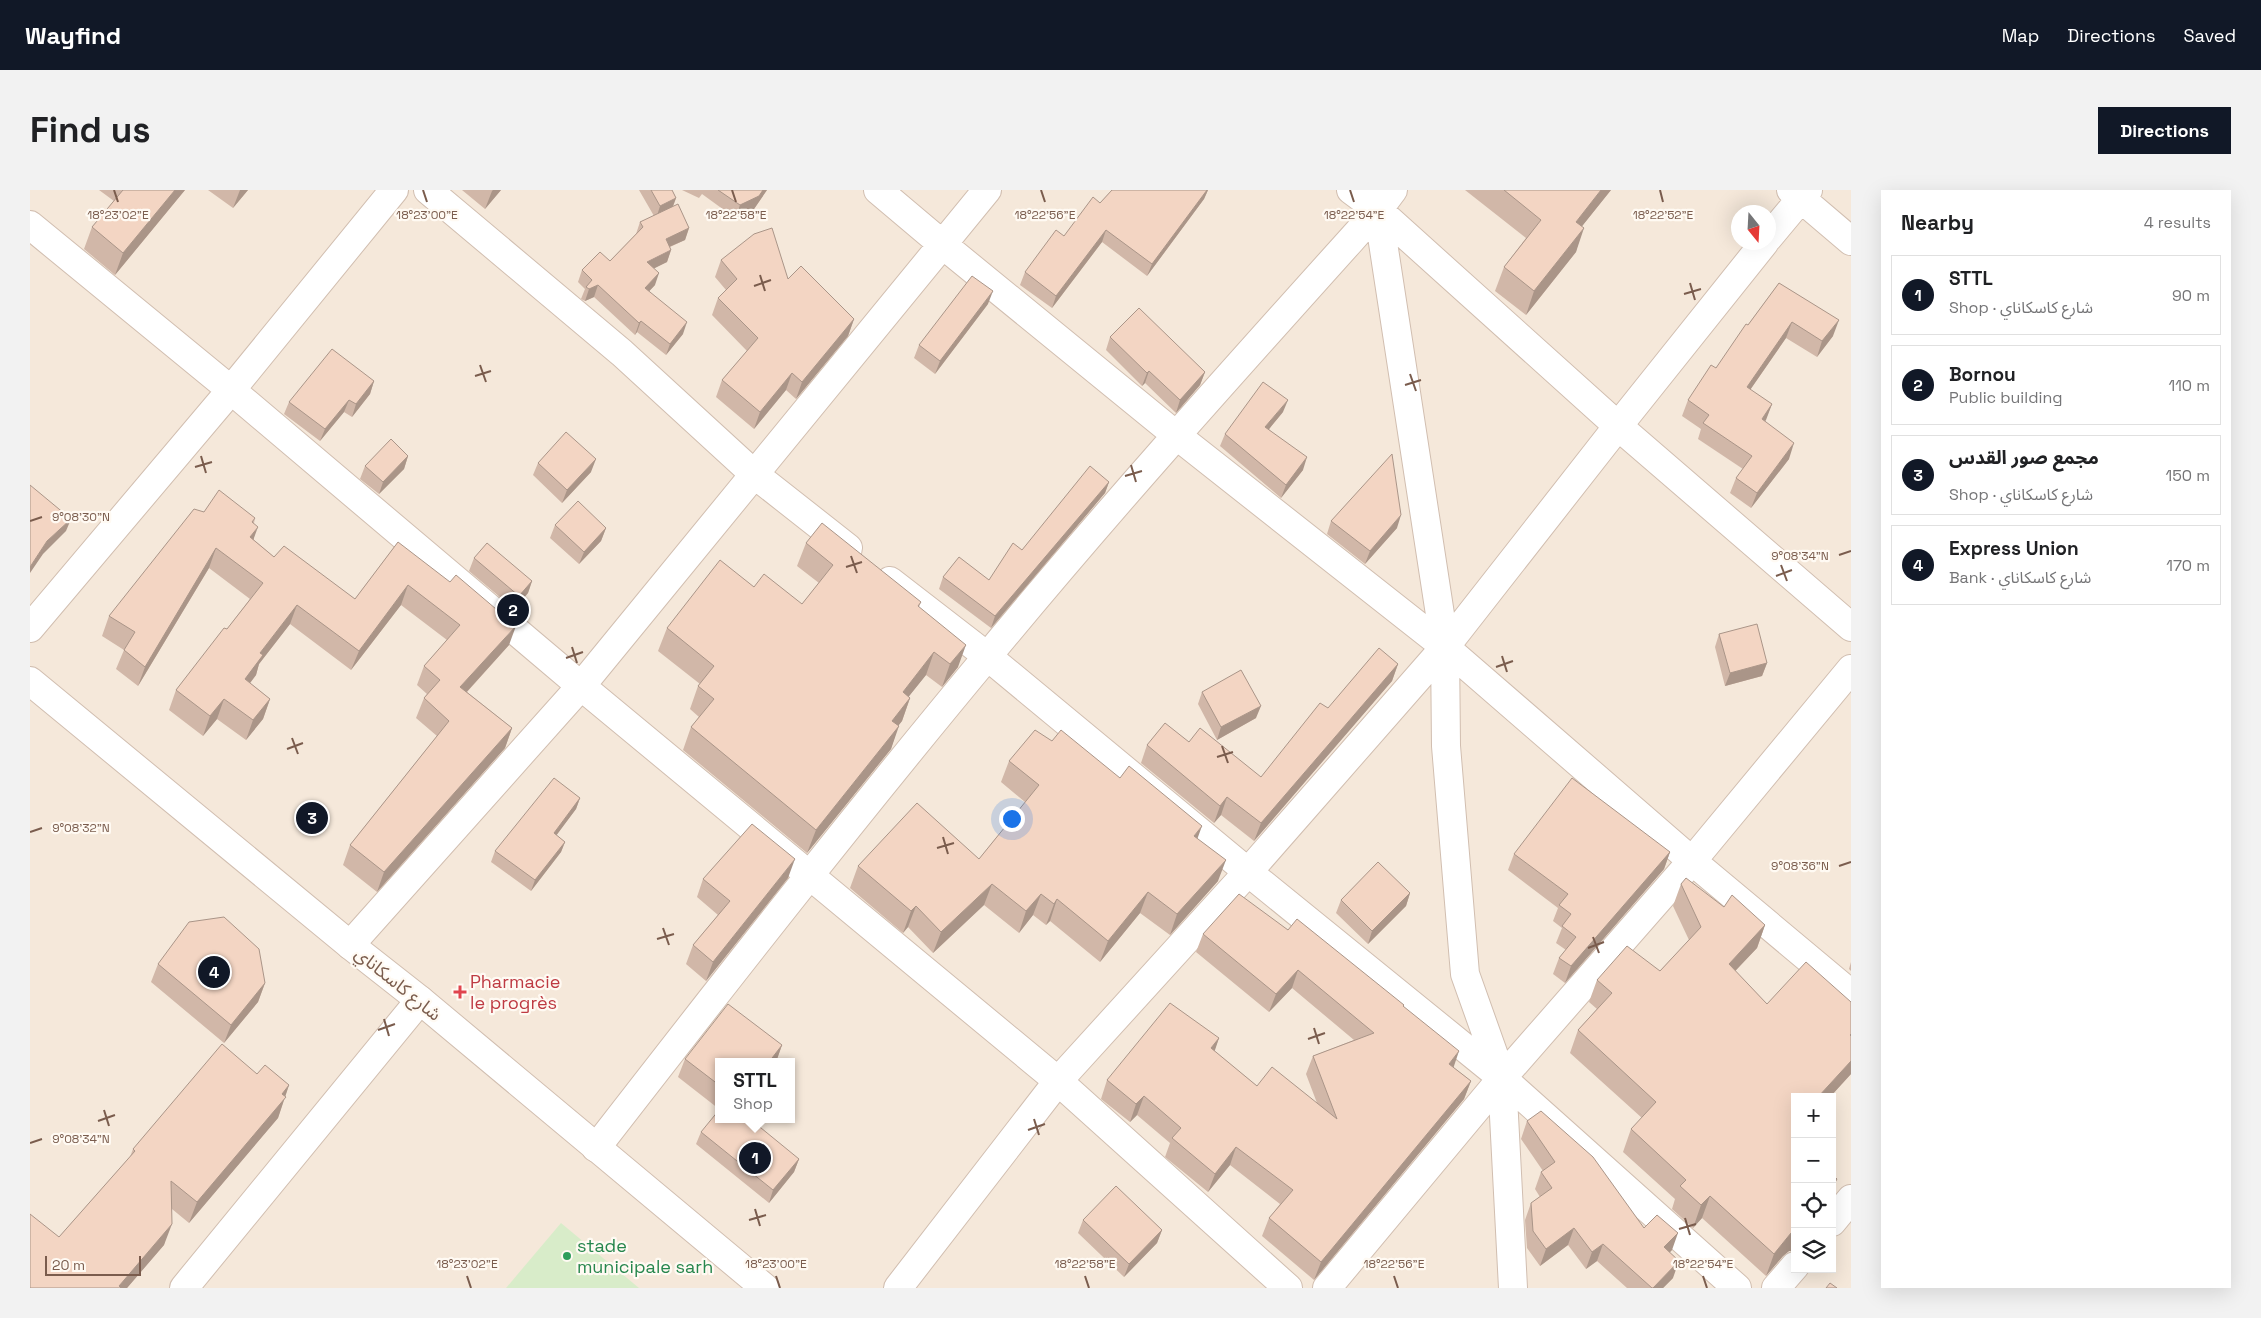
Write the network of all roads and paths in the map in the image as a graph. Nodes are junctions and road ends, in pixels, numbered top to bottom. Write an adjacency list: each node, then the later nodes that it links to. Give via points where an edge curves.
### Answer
1 (394, 190): 13 (street)
2 (428, 190): 16 (street, via 622,353)
3 (878, 190): 11 (street)
4 (987, 190): 11 (street)
5 (1351, 190): 7 (street)
6 (1800, 193): 9 (street); 10 (street)
7 (1384, 197): 14 (street); 15 (street); 19 (street)
8 (30, 225): 13 (street)
9 (1776, 227)
10 (1851, 241)
11 (942, 244): 15 (street); 16 (street)
12 (1759, 250): 14 (street)
13 (231, 390): 18 (street); 23 (street)
14 (1618, 426): 17 (street); 19 (street)
15 (1176, 435): 19 (street); 20 (street)
16 (754, 474): 20 (street); 23 (street)
17 (1851, 627)
18 (30, 628)
19 (1446, 647): 24 (street); 25 (street); 30 (street, via 1446,746 1465,974)
20 (987, 656): 25 (street); 26 (street)
21 (1851, 669): 24 (street)
22 (30, 681): 27 (street, شارع كاسكاناي)
23 (581, 686): 26 (street); 27 (street)
24 (1692, 861): 28 (street); 30 (street)
25 (1248, 872): 30 (street); 31 (street)
26 (808, 876): 31 (street); 32 (street)
27 (350, 945): 29 (street, شارع كاسكاناي)
28 (1851, 994)
29 (420, 1000): 32 (street, شارع كاسكاناي); 36 (street)
30 (1502, 1078): 40 (street); 41 (street); 42 (street)
31 (1058, 1081): 38 (street); 39 (street)
32 (596, 1148): 37 (street, شارع كاسكاناي)
33 (1851, 1199): 34 (street)
34 (1836, 1217)
35 (1791, 1271): 43 (street)
36 (184, 1288)
37 (765, 1288)
38 (898, 1288)
39 (1288, 1288)
40 (1326, 1288)
41 (1512, 1288)
42 (1736, 1288)
43 (1776, 1288)

